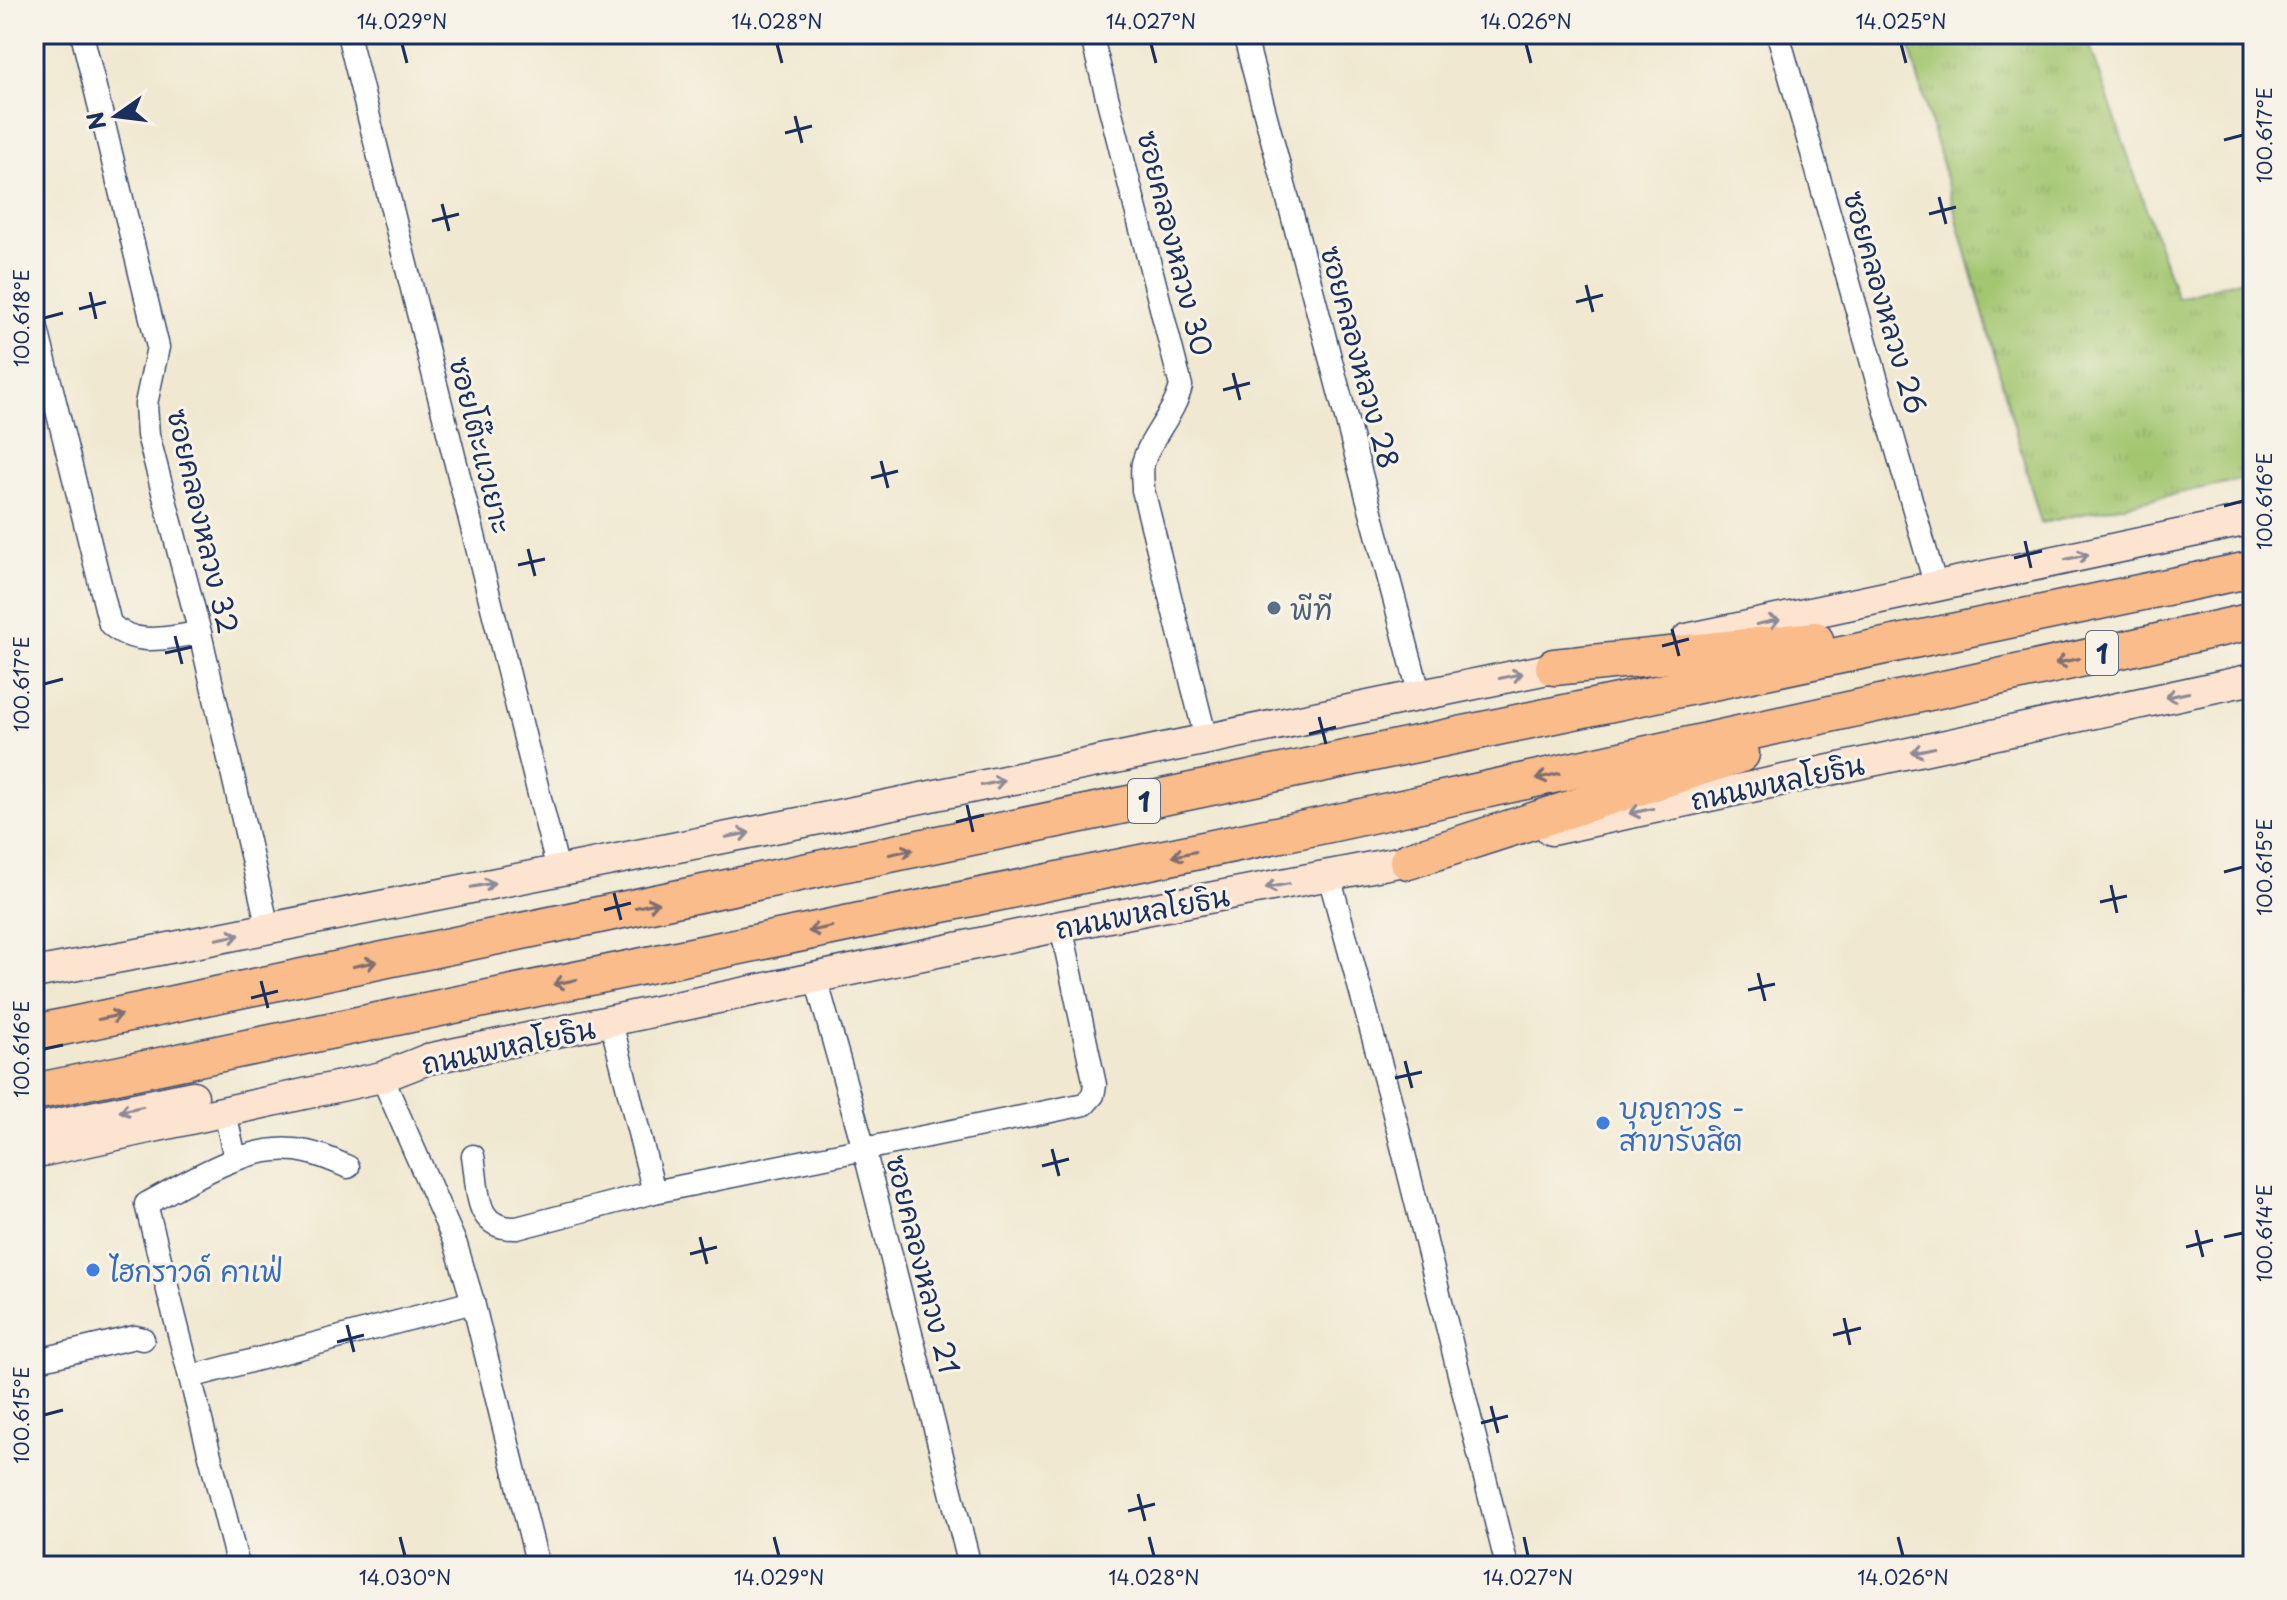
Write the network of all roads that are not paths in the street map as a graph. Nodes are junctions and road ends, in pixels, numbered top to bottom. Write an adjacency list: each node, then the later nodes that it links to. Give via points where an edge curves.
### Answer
1 (82, 34): 12 (street, ซอยคลองหลวง 32, via 158,347 146,404 148,435)
2 (348, 34): 19 (street, ซอยโต๊ะแวเยาะ)
3 (1091, 34): 17 (street, ซอยคลองหลวง 30, via 1181,386 1177,403 1148,450 1143,490)
4 (1244, 34): 16 (street, ซอยคลองหลวง 28)
5 (1778, 34): 9 (street, ซอยคลองหลวง 26)
6 (35, 328): 12 (street, via 110,624 123,636 139,640)
7 (2253, 519): 9 (main road, 1, one-way to 7)
8 (2253, 569): 10 (highway, 1)
9 (1936, 587): 13 (main road, 1, one-way to 9)
10 (2015, 619): 13 (highway); 28 (highway, 1, one-way to 10)
11 (2253, 621): 15 (highway, ถนนพหลโยธิน / 1, one-way to 15)
12 (200, 633): 22 (street, ซอยคลองหลวง 32)
13 (1554, 667): 16 (main road, 1, one-way to 13)
14 (2253, 679): 18 (main road, ถนนพหลโยธิน / 1, one-way to 18)
15 (1952, 686): 18 (highway); 31 (highway, ถนนพหลโยธิน / 1, one-way to 31, via 1334,823)
16 (1420, 696): 17 (main road, 1)
17 (1206, 739): 19 (main road, 1, one-way to 17)
18 (1408, 861): 20 (main road, ถนนพหลโยธิน / 1)
19 (558, 870): 22 (main road, 1, one-way to 19)
20 (1329, 876): 21 (main road, ถนนพหลโยธิน / 1, one-way to 21); 47 (street)
21 (1061, 926): 25 (main road, ถนนพหลโยธิน / 1); 34 (street, via 1093,1095 1085,1104)
22 (268, 928): 23 (main road, 1, one-way to 22)
23 (151, 952): 24 (main road, 1); 26 (main road)
24 (34, 973)
25 (816, 979): 27 (main road, ถนนพหลโยธิน / 1); 34 (street, ซอยคลองหลวง 21)
26 (34, 981)
27 (611, 1022): 29 (main road, ถนนพหลโยธิน / 1); 39 (street)
28 (34, 1033)
29 (428, 1059): 30 (main road, ถนนพหลโยธิน / 1); 33 (main road, one-way to 33, via 375,1059)
30 (382, 1077): 32 (main road, ถนนพหลโยธิน / 1); 40 (street, via 444,1214)
31 (34, 1092)
32 (228, 1109): 35 (main road, ถนนพหลโยธิน / 1); 37 (street)
33 (34, 1129)
34 (864, 1149): 39 (street); 46 (street, ซอยคลองหลวง 21)
35 (34, 1153)
36 (473, 1156): 39 (street, via 483,1214 503,1229)
37 (235, 1158): 38 (street, via 304,1151); 43 (street, via 146,1204)
38 (348, 1167)
39 (654, 1192)
40 (473, 1302): 43 (street); 45 (street)
41 (143, 1339): 42 (street)
42 (34, 1361)
43 (190, 1377): 44 (street)
44 (238, 1566)
45 (538, 1566)
46 (970, 1566)
47 (1507, 1566)

